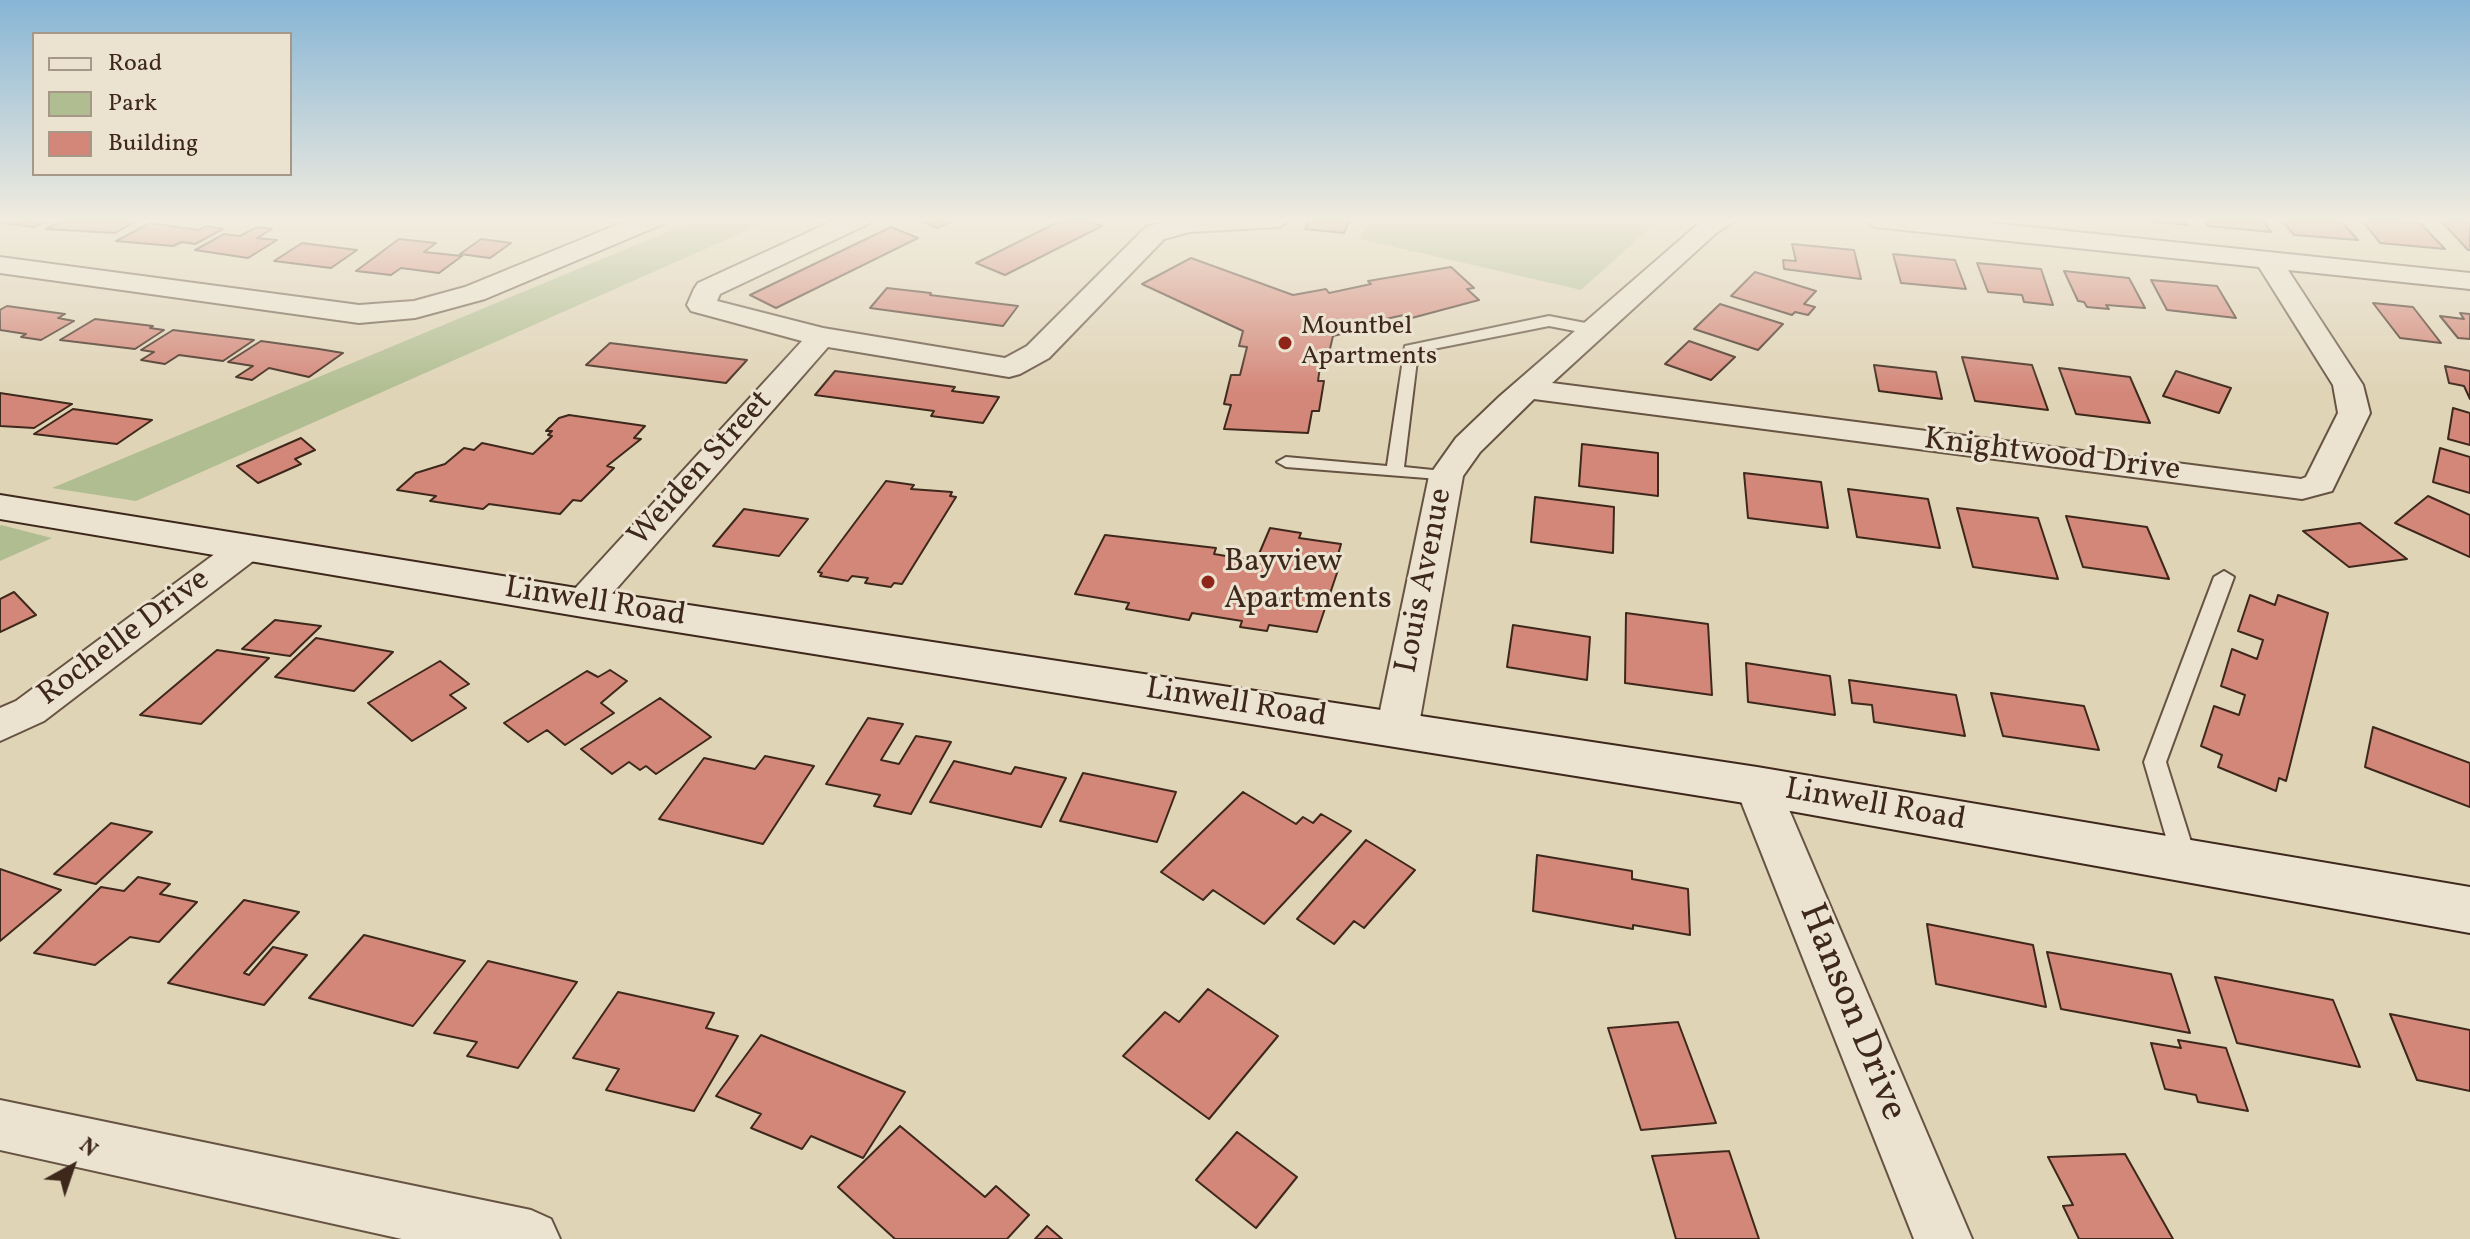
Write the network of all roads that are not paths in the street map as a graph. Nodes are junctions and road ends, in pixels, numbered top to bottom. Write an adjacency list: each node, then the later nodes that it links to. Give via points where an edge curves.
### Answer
1 (86, 277): 2 (street, via 359,314 430,305)
2 (514, 277)
3 (734, 277): 10 (street, via 708,289 701,305)
4 (1112, 277): 10 (street, via 1038,352 1009,368)
5 (1654, 277): 9 (street, Louis Avenue)
6 (2278, 277): 11 (street, Knightwood Drive, via 2348,385 2354,413 2320,484 2302,489)
7 (2431, 277): 8 (street)
8 (2470, 281)
9 (1596, 330): 11 (street, Louis Avenue); 13 (lane, via 1549,321 1411,349)
10 (821, 337): 18 (street, Weiden Street)
11 (1529, 389): 14 (street, Louis Avenue, via 1468,445)
12 (1286, 462): 13 (lane)
13 (1395, 469): 14 (lane)
14 (1446, 476): 20 (street, Louis Avenue)
15 (0, 507): 16 (main road, Linwell Road)
16 (248, 547): 18 (main road, Linwell Road); 19 (street, Rochelle Drive, via 30,711)
17 (2224, 577): 22 (lane, via 2155,762)
18 (583, 603): 20 (main road, Linwell Road)
19 (0, 726)
20 (1397, 730): 21 (main road, Linwell Road)
21 (1757, 786): 22 (main road, Linwell Road); 26 (street, Hanson Drive)
22 (2185, 861): 23 (main road, Linwell Road)
23 (2470, 910)
24 (0, 1125): 25 (street)
25 (531, 1239)
26 (1943, 1239)

